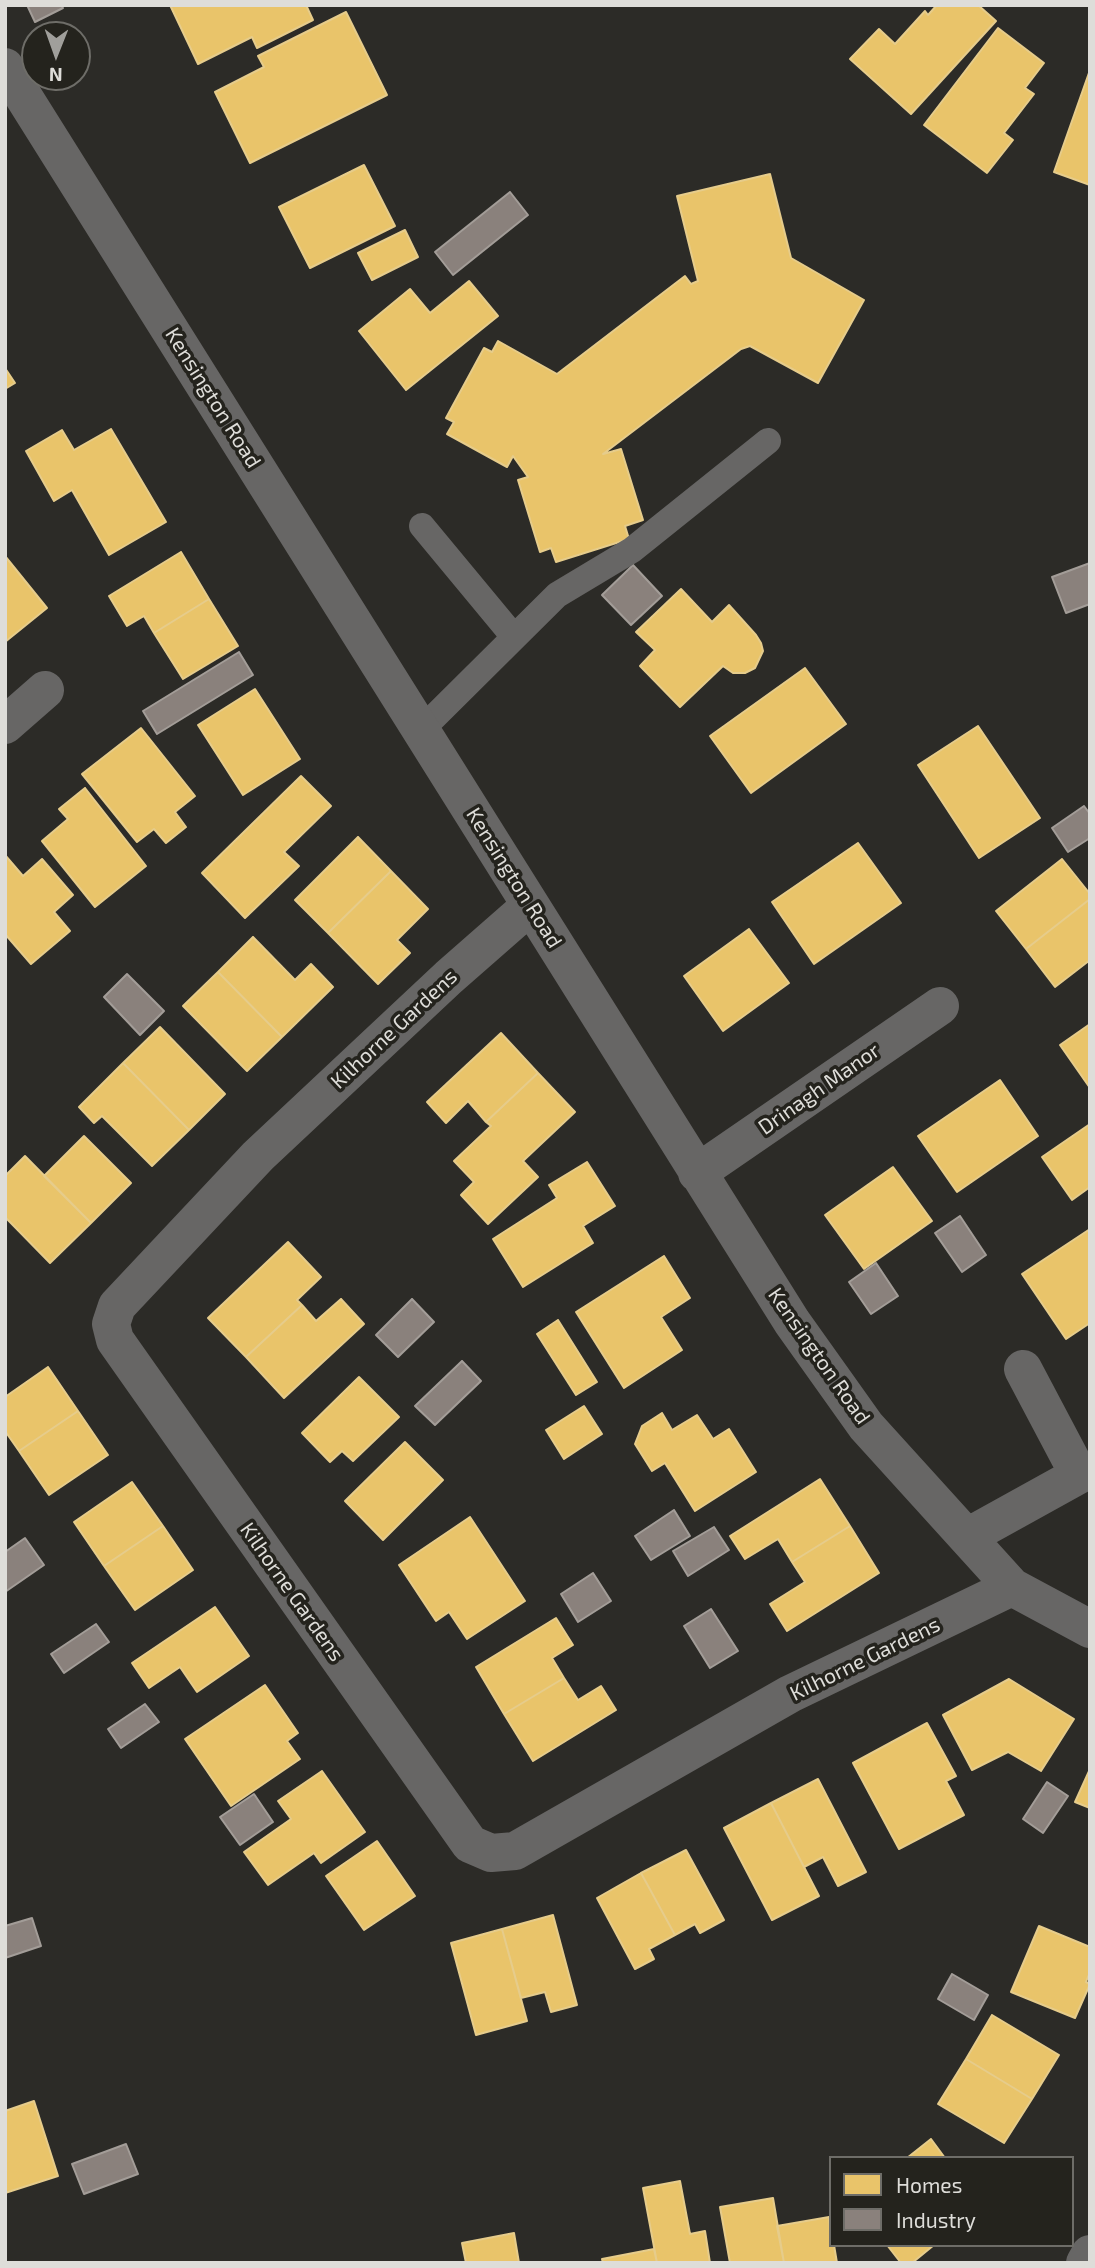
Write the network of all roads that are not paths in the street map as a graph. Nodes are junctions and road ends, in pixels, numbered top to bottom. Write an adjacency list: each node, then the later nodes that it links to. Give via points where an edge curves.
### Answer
1 (5, 67): 7 (street, Kensington Road)
2 (768, 441): 4 (lane, via 632,550 557,595)
3 (422, 526): 4 (lane)
4 (514, 637): 7 (lane)
5 (45, 690): 6 (street)
6 (5, 725)
7 (421, 730): 8 (street, Kensington Road)
8 (530, 906): 10 (street, Kensington Road); 14 (street, Kilhorne Gardens, via 258,1156 117,1306 111,1324 115,1340 446,1811 470,1844 491,1853 515,1851 790,1694)
9 (940, 1006): 10 (street, Drinagh Manor)
10 (698, 1173): 13 (street, Kensington Road, via 792,1322 866,1426)
11 (1023, 1369): 12 (street)
12 (1085, 1483): 13 (street)
13 (967, 1537): 14 (street, Kensington Road)
14 (1012, 1587): 15 (street, Kensington Road)
15 (1090, 1629)
16 (1090, 2254): 17 (street)
17 (1084, 2263)

